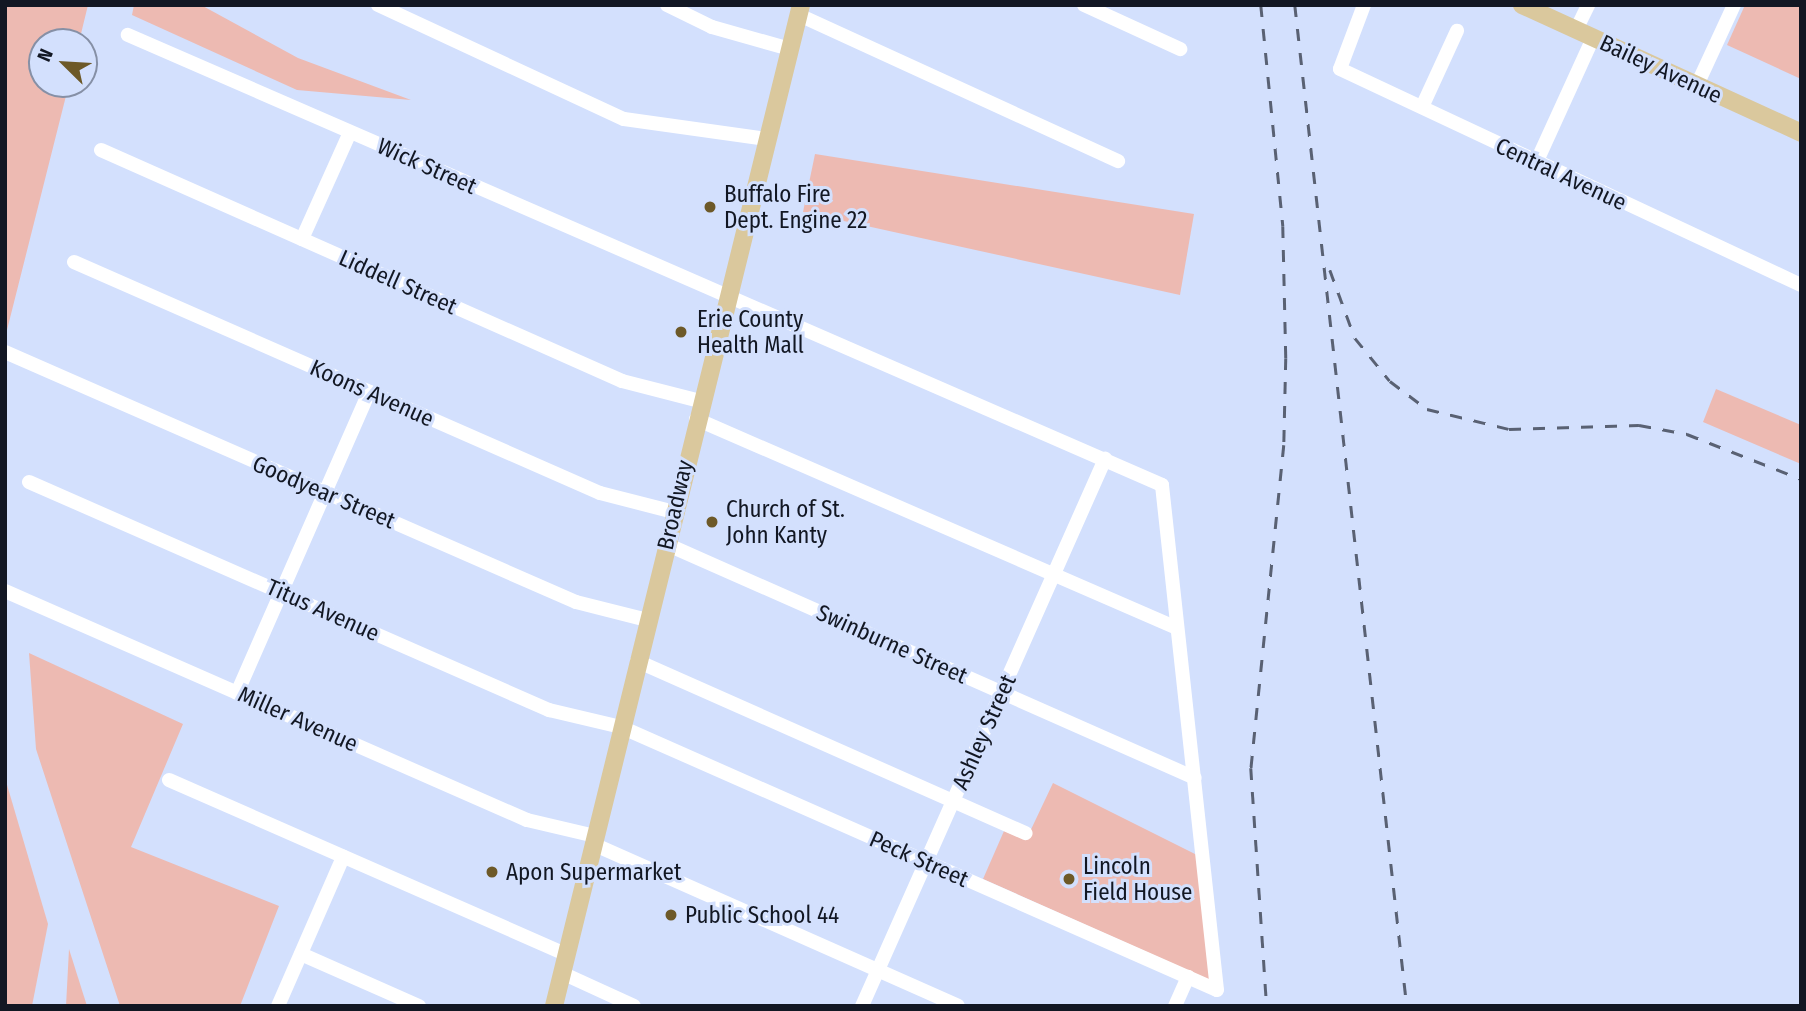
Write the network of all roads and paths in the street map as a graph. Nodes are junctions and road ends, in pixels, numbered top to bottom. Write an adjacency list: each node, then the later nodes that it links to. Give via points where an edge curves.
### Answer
1 (378, 5): 18 (street, via 624,119)
2 (667, 5): 12 (street, via 712,27)
3 (1084, 5): 13 (street)
4 (1364, 5): 15 (street, Central Avenue, via 1340,69)
5 (1522, 5): 10 (main road, Bailey Avenue)
6 (1588, 5): 10 (street)
7 (1734, 5): 14 (street)
8 (800, 10): 12 (main road, Broadway); 20 (street)
9 (1457, 31): 15 (street)
10 (1585, 34): 14 (main road, Bailey Avenue); 21 (street)
11 (128, 35): 16 (street, Wick Street)
12 (790, 49): 18 (main road, Broadway)
13 (1180, 49)
14 (1697, 85): 17 (main road, Bailey Avenue)
15 (1422, 107): 21 (street, Central Avenue)
16 (350, 132): 22 (street); 25 (street, Wick Street, via 651,265)
17 (1801, 133)
18 (767, 139): 25 (main road, Broadway)
19 (101, 150): 22 (street, Liddell Street)
20 (1118, 161)
21 (1536, 163): 24 (street, Central Avenue)
22 (302, 239): 28 (street, Liddell Street, via 622,381)
23 (74, 262): 27 (street, Koons Avenue)
24 (1801, 285)
25 (727, 290): 28 (main road, Broadway); 30 (street, Wick Street)
26 (5, 352): 32 (street, Goodyear Street)
27 (369, 392): 32 (street); 33 (street, Koons Avenue, via 600,494)
28 (700, 401): 29 (main road, Broadway)
29 (696, 419): 33 (main road, Broadway); 35 (street)
30 (1104, 458): 35 (street, Ashley Street); 39 (street, Wick Street, via 1163,485)
31 (29, 482): 37 (street, Titus Avenue)
32 (325, 492): 37 (street); 38 (street, Goodyear Street, via 576,602)
33 (674, 512): 34 (main road, Broadway)
34 (666, 544): 38 (main road, Broadway); 42 (street, Swinburne Street)
35 (1054, 575): 39 (street); 42 (street, Ashley Street)
36 (5, 591): 41 (street, Miller Avenue)
37 (282, 592): 41 (street); 43 (street, Titus Avenue, via 549,710)
38 (647, 620): 40 (main road, Broadway)
39 (1177, 628): 44 (street)
40 (637, 661): 43 (main road, Broadway); 46 (street)
41 (237, 692): 48 (street, Miller Avenue, via 527,820)
42 (1002, 692): 44 (street, Swinburne Street); 46 (street, Ashley Street)
43 (621, 727): 48 (main road, Broadway); 50 (street, Peck Street)
44 (1195, 778): 55 (street, Peck Street, via 1217,990)
45 (169, 780): 49 (street)
46 (953, 801): 47 (street); 50 (street, Ashley Street)
47 (1026, 833)
48 (594, 840): 52 (main road, Broadway); 53 (street, Miller Avenue)
49 (343, 857): 51 (street); 52 (street)
50 (926, 862): 53 (street, Ashley Street); 55 (street, Peck Street)
51 (301, 954): 56 (street); 57 (street)
52 (566, 954): 54 (main road, Broadway)
53 (878, 970): 60 (street, Ashley Street); 61 (street, Miller Avenue)
54 (562, 973): 58 (main road, Broadway); 59 (street)
55 (1188, 978): 62 (street)
56 (278, 1006)
57 (419, 1006)
58 (555, 1006)
59 (634, 1006)
60 (862, 1006)
61 (958, 1006)
62 (1175, 1006)

